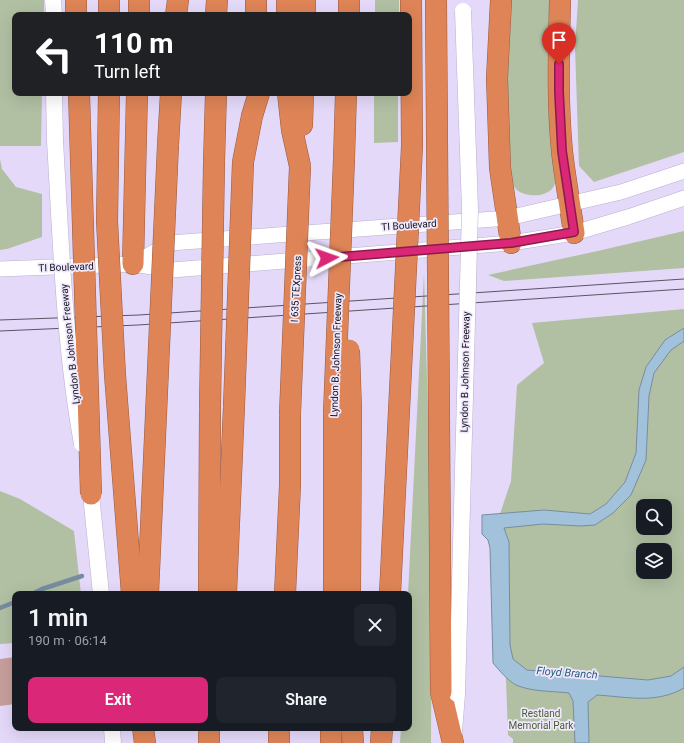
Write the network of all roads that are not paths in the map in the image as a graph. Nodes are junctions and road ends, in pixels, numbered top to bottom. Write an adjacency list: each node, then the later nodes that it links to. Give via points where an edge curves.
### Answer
1 (53, 0): 17 (main road)
2 (76, 0): 18 (highway)
3 (109, 0): 19 (highway)
4 (139, 0): 20 (highway)
5 (178, 0): 21 (highway)
6 (216, 0): 22 (highway)
7 (256, 0): 23 (highway)
8 (274, 0): 24 (highway)
9 (287, 0): 25 (highway)
10 (305, 0): 26 (highway)
11 (349, 0): 27 (highway)
12 (411, 0): 28 (highway, bridge)
13 (436, 0): 62 (highway, bridge)
14 (501, 0): 46 (highway, via 497,78 500,168)
15 (560, 0): 45 (highway, via 560,123)
16 (463, 6): 62 (main road, Lyndon B Johnson Freeway, bridge, via 470,209)
17 (54, 12)
18 (76, 12)
19 (109, 12)
20 (139, 12)
21 (176, 12)
22 (216, 12)
23 (256, 12)
24 (274, 12)
25 (287, 12)
26 (305, 12)
27 (349, 12)
28 (411, 12)
29 (54, 96): 52 (main road, Lyndon B Johnson Freeway, bridge, via 66,314 76,410)
30 (79, 96): 52 (highway, bridge)
31 (108, 96): 54 (highway, bridge, via 108,229 115,375)
32 (137, 96): 49 (highway)
33 (171, 96): 55 (highway, bridge)
34 (216, 96): 56 (highway, bridge)
35 (253, 96): 41 (highway)
36 (258, 96): 41 (highway)
37 (288, 96): 42 (highway)
38 (303, 96): 42 (highway, I 635 TEXpress)
39 (346, 96): 51 (highway, Lyndon B. Johnson Freeway, bridge)
40 (412, 96): 61 (highway, bridge, via 412,146)
41 (252, 116): 57 (highway, bridge, via 244,162)
42 (300, 166): 58 (highway, I 635 TEXpress, bridge)
43 (684, 171): 45 (street, TI Boulevard, via 621,192)
44 (684, 198): 47 (street, TI Boulevard)
45 (570, 204): 46 (street, TI Boulevard); 47 (highway)
46 (508, 218): 48 (highway); 49 (street, TI Boulevard, via 170,242)
47 (574, 232): 48 (street, TI Boulevard)
48 (511, 243): 49 (street, TI Boulevard, via 172,270)
49 (133, 264): 50 (street, TI Boulevard)
50 (0, 269)
51 (342, 412): 59 (highway, Lyndon B. Johnson Freeway); 60 (highway)
52 (91, 494): 53 (main road, Lyndon B Johnson Freeway)
53 (101, 591)
54 (132, 591)
55 (148, 591)
56 (209, 591)
57 (226, 591)
58 (285, 591)
59 (334, 591)
60 (350, 591)
61 (390, 591)
62 (449, 693): 77 (highway)
63 (112, 731): 70 (main road)
64 (144, 731): 71 (highway)
65 (209, 731): 72 (highway)
66 (279, 731): 73 (highway)
67 (332, 731): 74 (highway)
68 (352, 731): 75 (highway)
69 (382, 731): 76 (highway)
70 (113, 743)
71 (144, 743)
72 (208, 743)
73 (278, 743)
74 (331, 743)
75 (353, 743)
76 (381, 743)
77 (454, 743)

